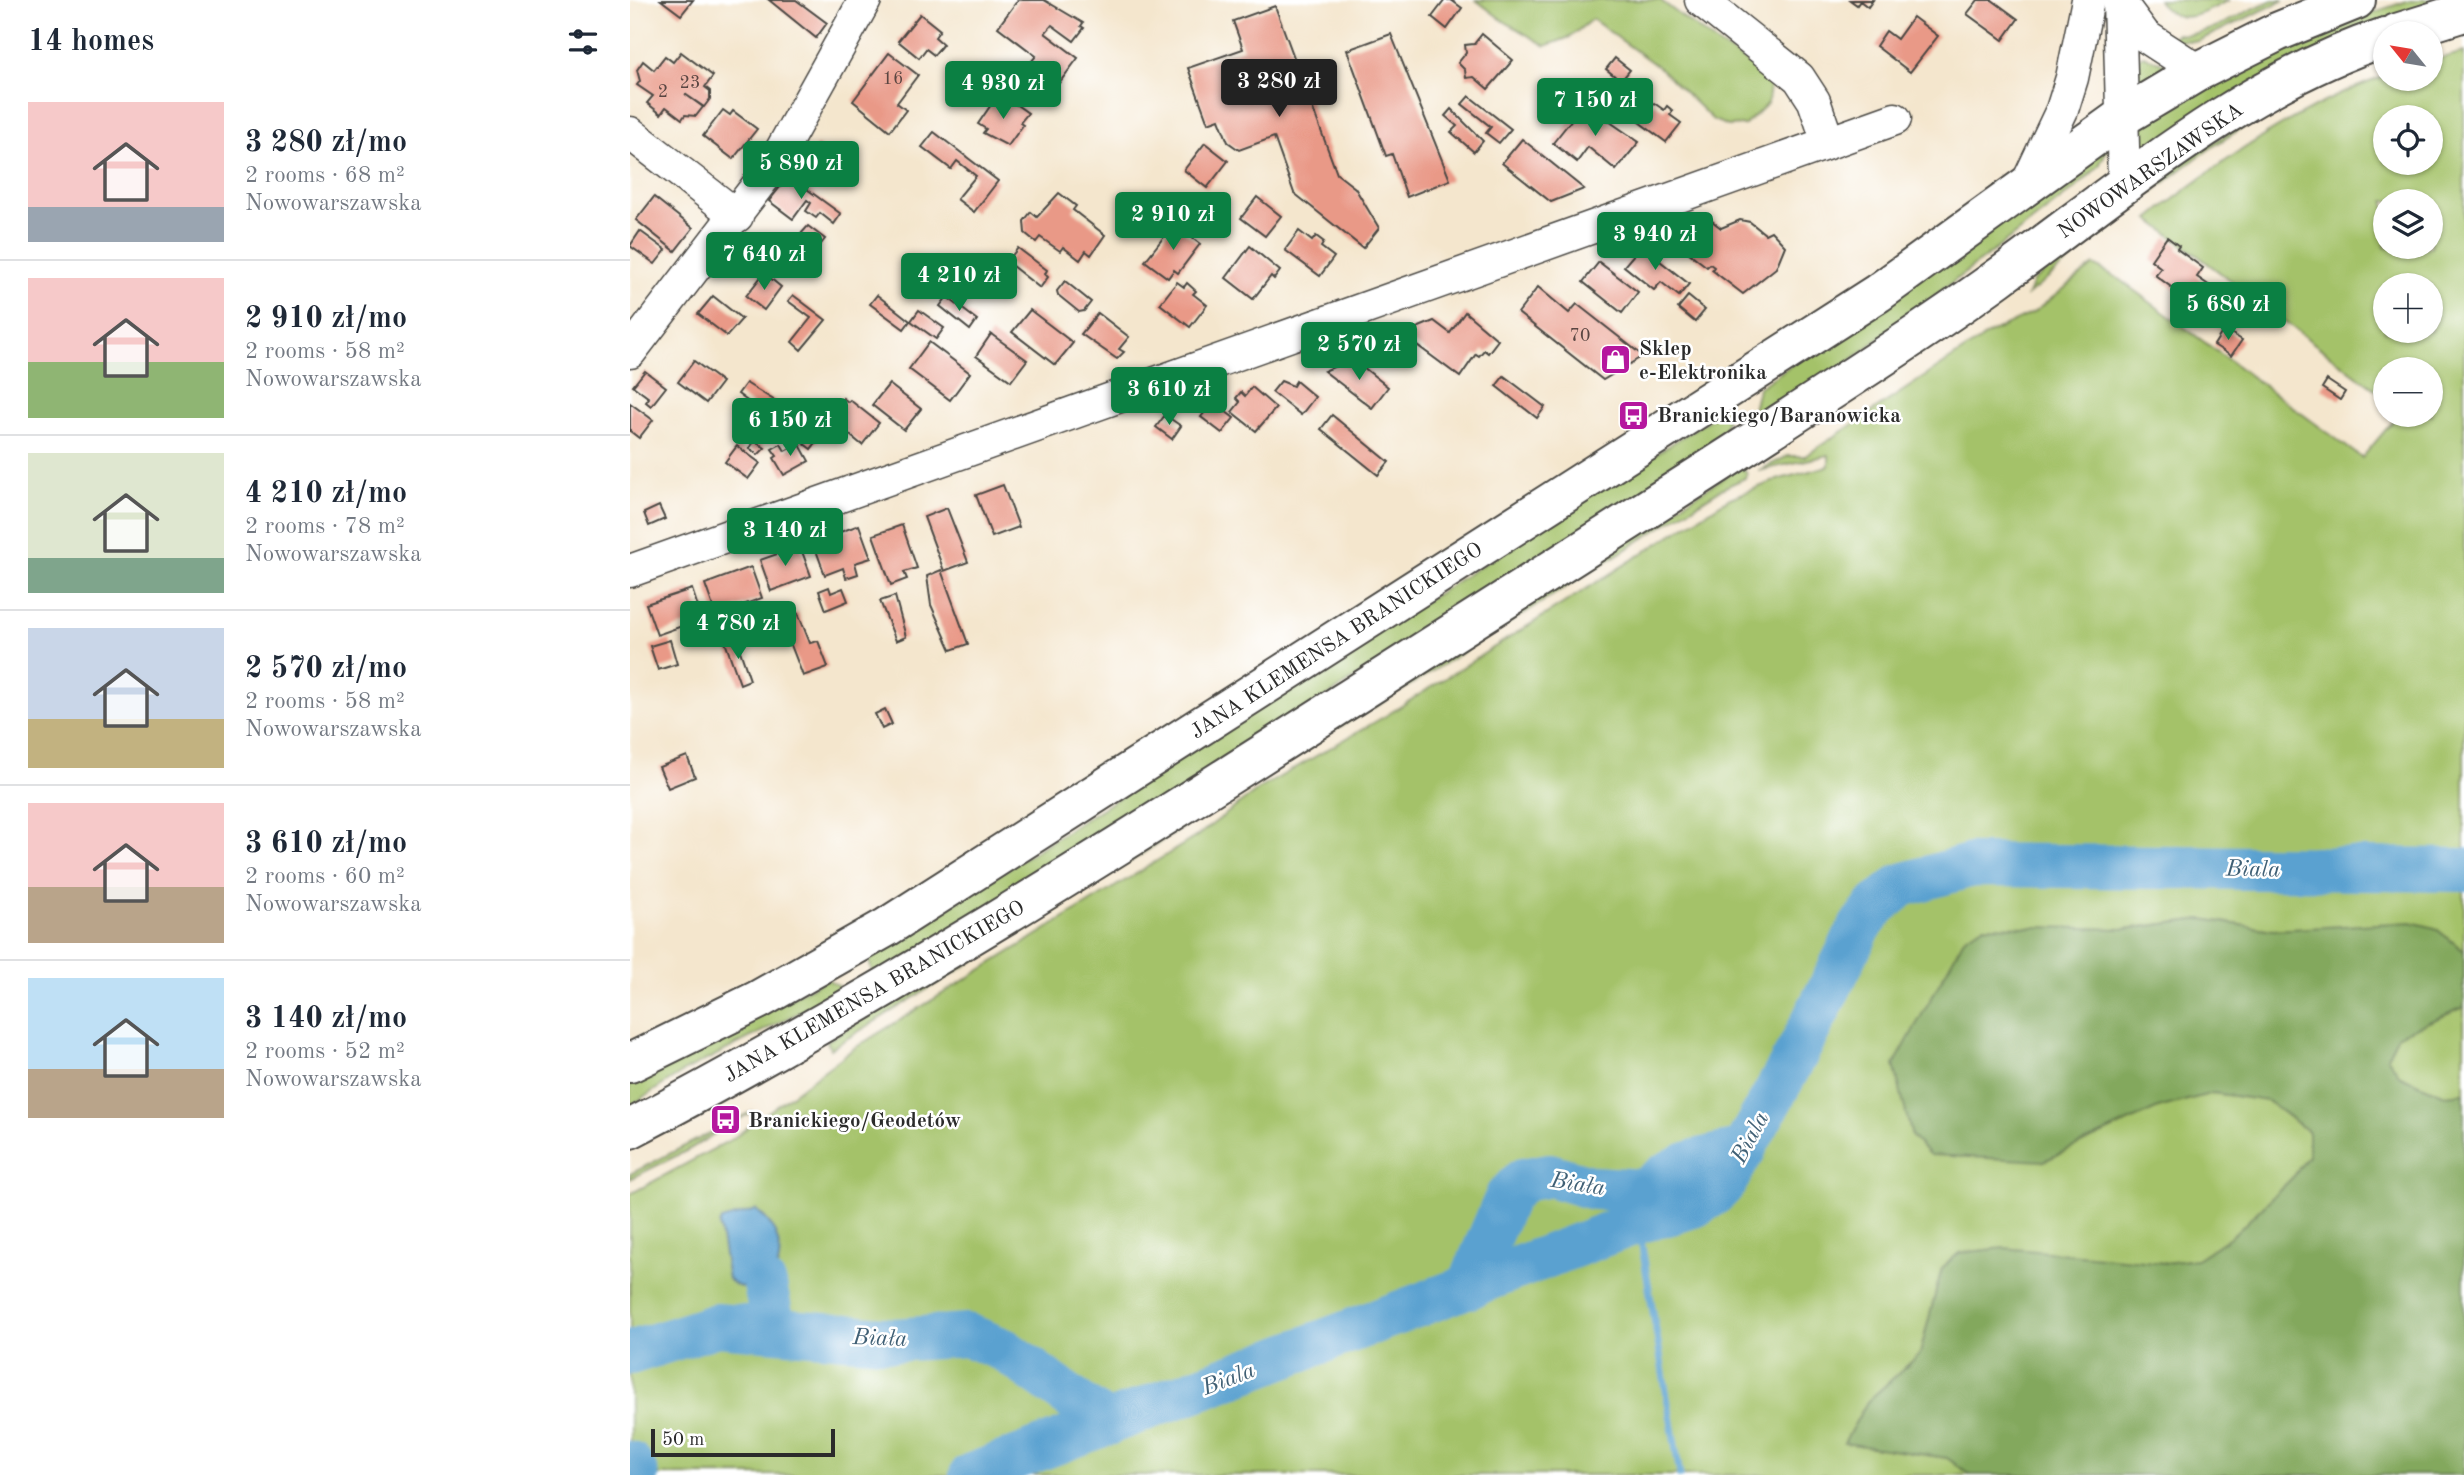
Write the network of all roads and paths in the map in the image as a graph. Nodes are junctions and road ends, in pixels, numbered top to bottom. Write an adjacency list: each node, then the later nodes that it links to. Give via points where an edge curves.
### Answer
1 (865, 0): 16 (street, via 808,108)
2 (1701, 0): 13 (street, via 1799,78 1814,101)
3 (2088, 0): 15 (street, via 2062,110)
4 (2356, 0): 9 (main road)
5 (2119, 1): 9 (street, via 2145,36); 10 (street)
6 (2464, 12): 7 (main road)
7 (2435, 21)
8 (2373, 42): 14 (main road, NOWOWARSZAWSKA, via 2238,106)
9 (2199, 71): 10 (main road)
10 (2122, 117): 14 (street); 15 (main road)
11 (1895, 118): 13 (street)
12 (630, 133): 16 (street)
13 (1828, 142): 19 (street)
14 (2124, 183): 17 (main road, NOWOWARSZAWSKA)
15 (2025, 188): 20 (main road, JANA KLEMENSA BRANICKIEGO, via 1878,293 1737,385)
16 (737, 216): 18 (street)
17 (1997, 279): 21 (main road, JANA KLEMENSA BRANICKIEGO, via 1778,425 1129,839)
18 (630, 352)
19 (630, 571)
20 (828, 961): 21 (main road, via 845,961 859,972 863,989); 22 (main road, JANA KLEMENSA BRANICKIEGO)
21 (855, 1005): 23 (main road, JANA KLEMENSA BRANICKIEGO)
22 (630, 1063)
23 (630, 1129)

